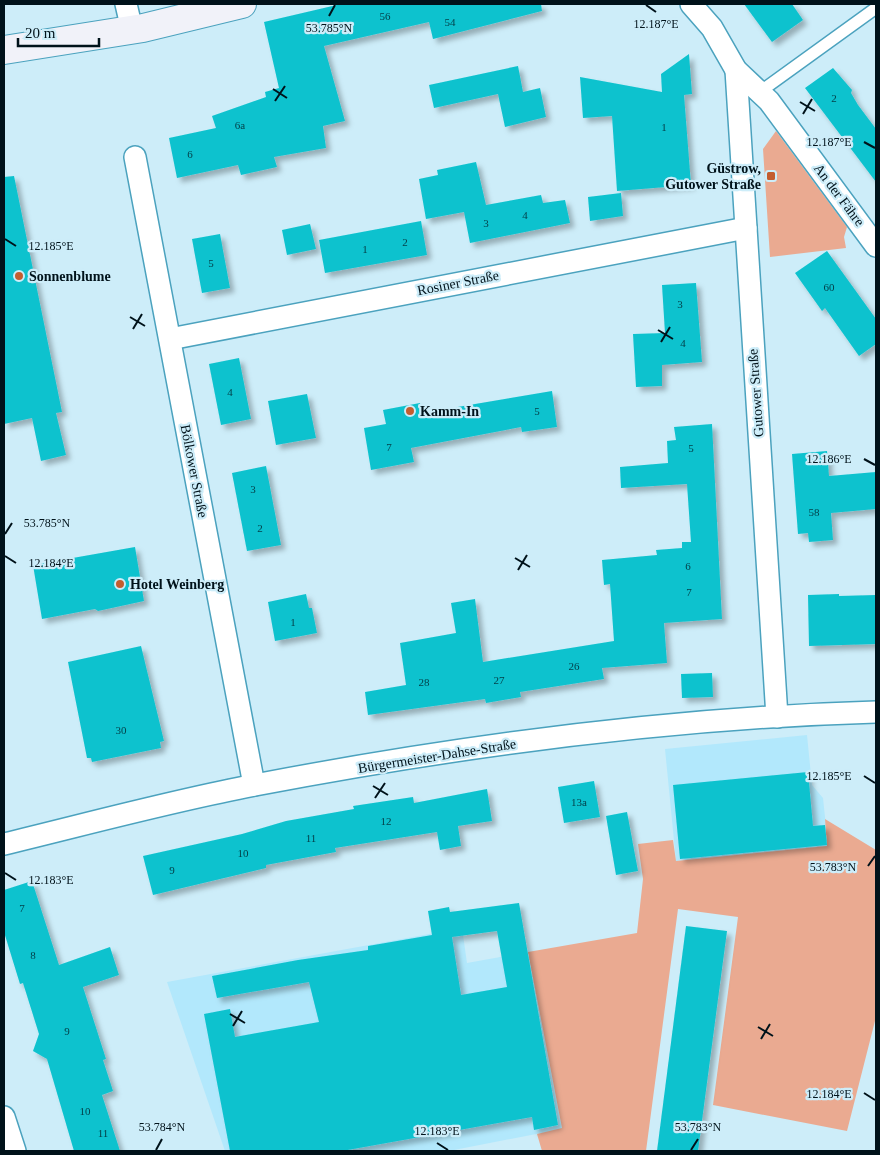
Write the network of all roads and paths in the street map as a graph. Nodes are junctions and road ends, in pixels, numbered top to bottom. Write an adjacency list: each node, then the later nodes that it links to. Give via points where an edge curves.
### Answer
1 (126, 4): 5 (street)
2 (242, 4): 5 (main road)
3 (691, 4): 7 (street, An der Fähre, via 712,28)
4 (876, 8): 8 (lane)
5 (132, 30): 6 (main road)
6 (4, 50)
7 (736, 70): 8 (street, An der Fähre); 10 (street, Gutower Straße)
8 (760, 91): 11 (street, An der Fähre)
9 (135, 157): 12 (street, Bölkower Straße)
10 (746, 228): 12 (street, Rosiner Straße); 14 (street, Gutower Straße)
11 (876, 246)
12 (170, 339): 15 (street, Bölkower Straße)
13 (876, 712): 14 (street, Bürgermeister-Dahse-Straße)
14 (777, 717): 15 (street, Bürgermeister-Dahse-Straße, via 495,746)
15 (254, 786): 16 (street, Bürgermeister-Dahse-Straße)
16 (4, 844)
17 (4, 1116): 18 (street)
18 (15, 1151)

